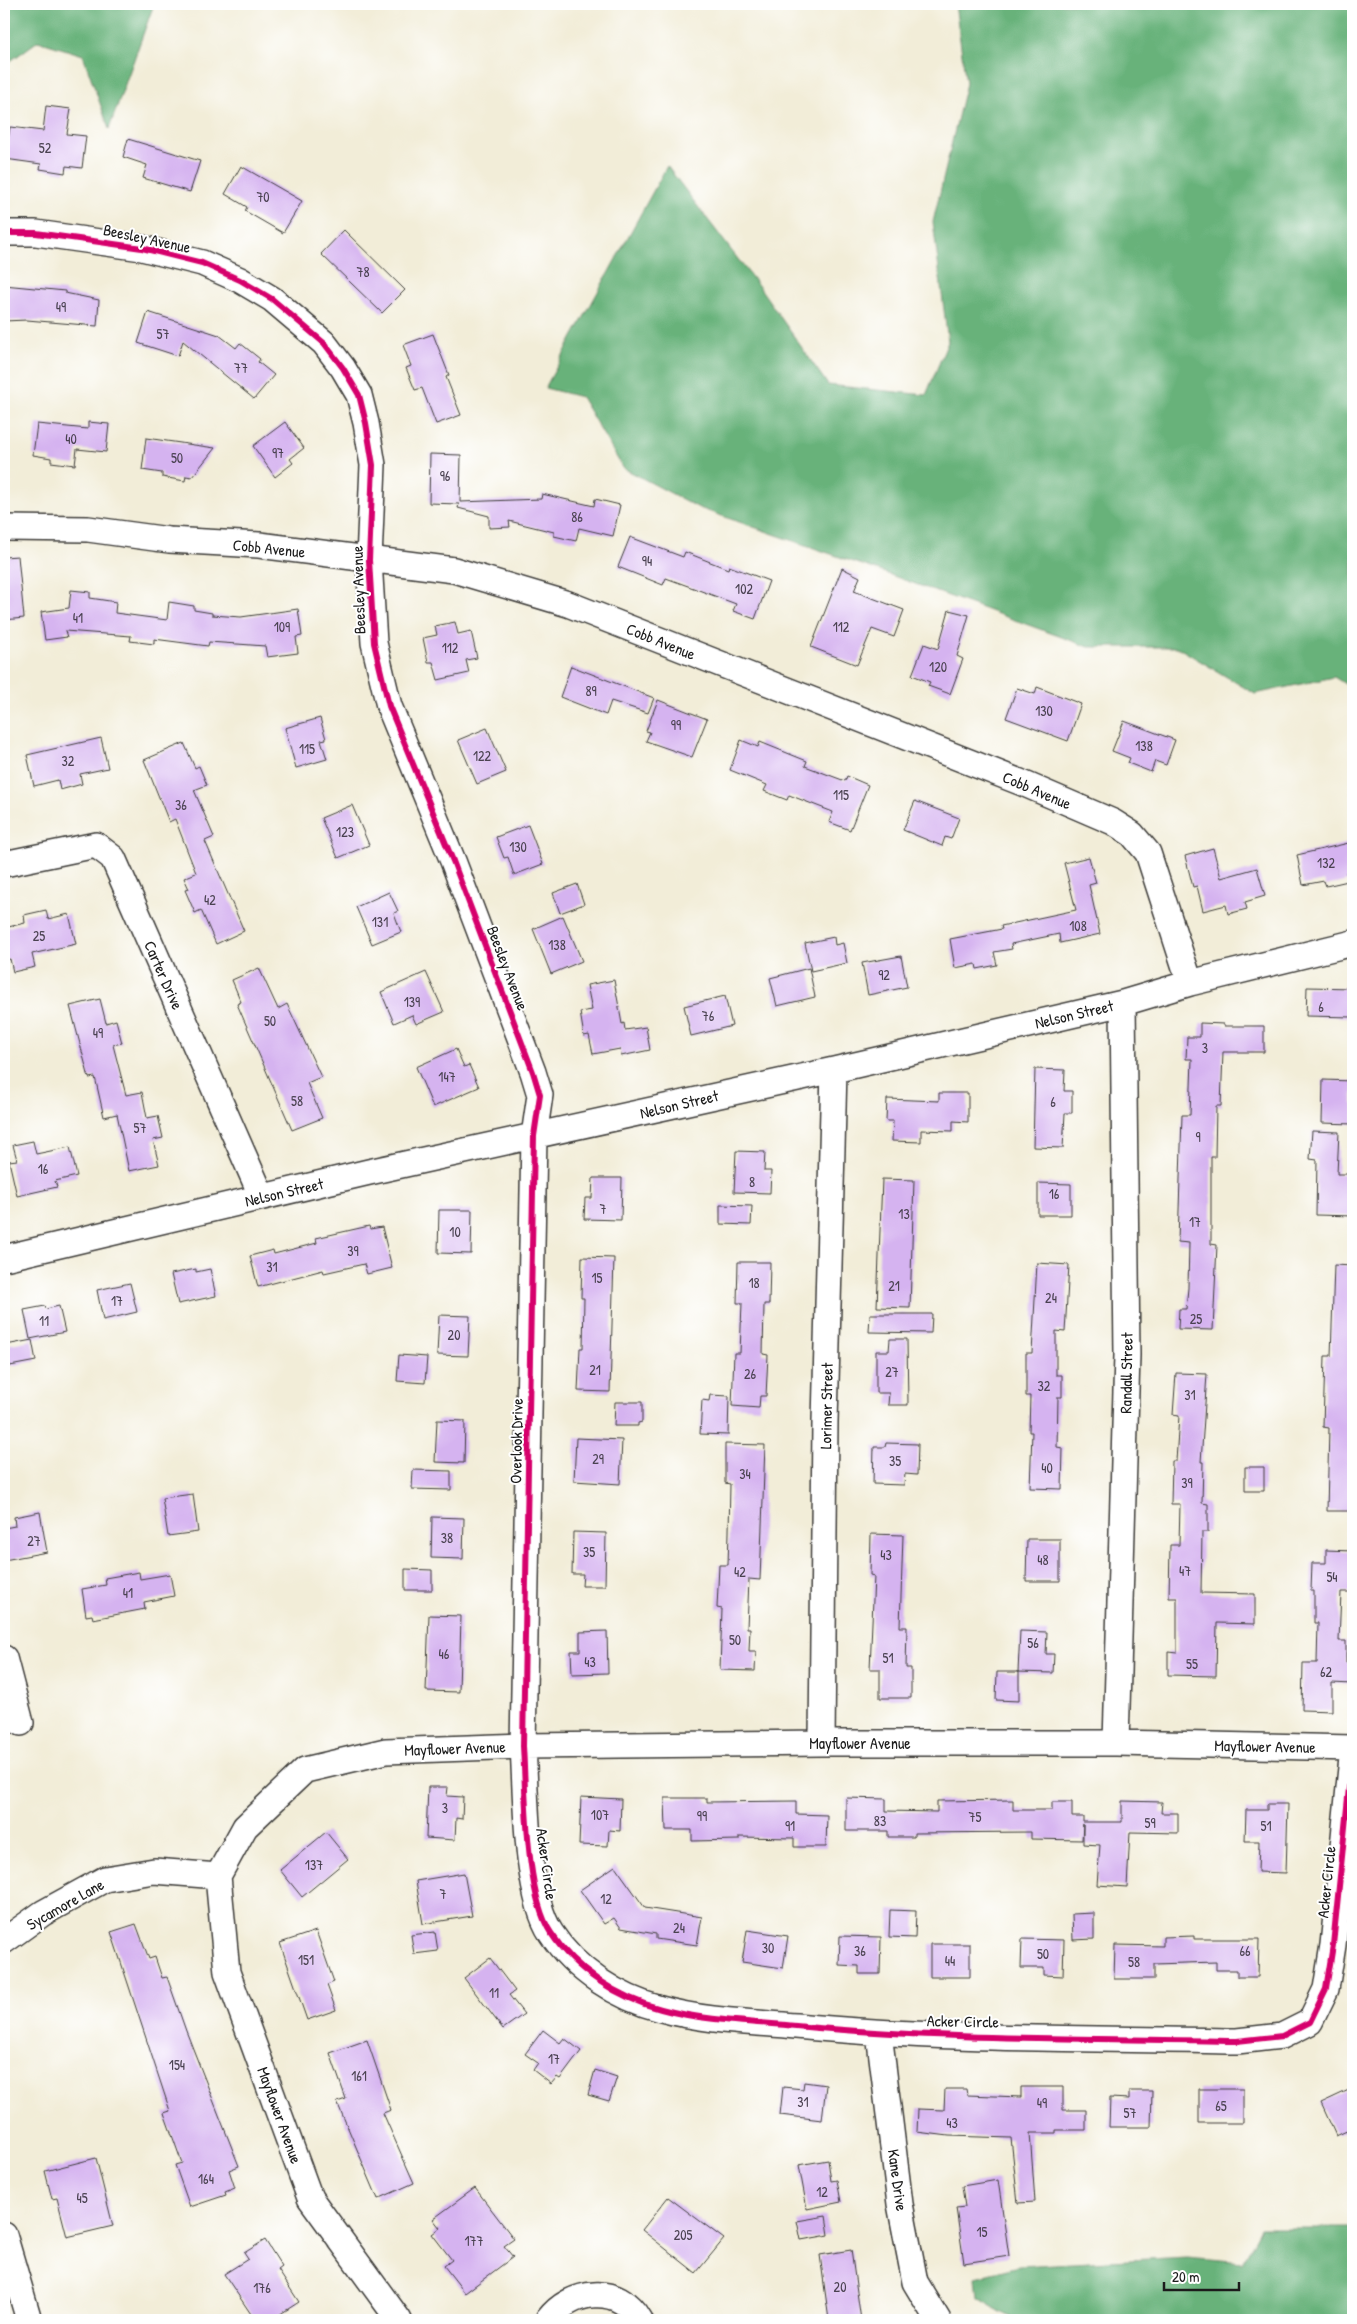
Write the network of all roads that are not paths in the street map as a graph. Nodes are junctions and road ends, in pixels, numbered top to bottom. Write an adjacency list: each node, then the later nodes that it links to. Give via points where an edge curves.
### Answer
1 (4, 233): 3 (street, Beesley Avenue, via 36,233 142,248 202,263 272,299 303,324 344,368 359,395 373,465)
2 (4, 528): 3 (street, Cobb Avenue, via 88,529 169,540 259,545)
3 (369, 560): 6 (street, Cobb Avenue, via 454,570 568,604 1011,778 1113,822 1132,834 1148,853); 9 (street, Beesley Avenue, via 374,643 389,706 453,861 533,1072 540,1095)
4 (4, 864): 10 (street, Carter Drive, via 96,845 113,858)
5 (1353, 943): 6 (street, Nelson Street)
6 (1190, 983): 7 (street, Nelson Street)
7 (1123, 1002): 8 (street, Nelson Street); 15 (street, Randall Street, via 1127,1355)
8 (834, 1070): 9 (street, Nelson Street); 14 (street, Lorimer Street)
9 (534, 1136): 10 (street, Nelson Street); 16 (street, Overlook Drive)
10 (262, 1197): 11 (street, Nelson Street)
11 (4, 1258)
12 (4, 1658): 13 (street)
13 (21, 1723)
14 (822, 1742): 15 (street, Mayflower Avenue); 16 (street, Mayflower Avenue)
15 (1116, 1743): 17 (street, Mayflower Avenue)
16 (523, 1746): 18 (street, Mayflower Avenue, via 386,1751 304,1770 245,1827); 20 (street, Acker Circle, via 527,1817 540,1911 551,1933 583,1970 632,1998 661,2009 720,2019)
17 (1353, 1748): 20 (street, Acker Circle, via 1332,1954 1326,1989 1310,2022 1282,2036 1237,2041)
18 (218, 1876): 19 (street, Sycamore Lane, via 154,1871 105,1879 42,1913); 23 (street, Mayflower Avenue, via 226,1972 310,2198)
19 (4, 1941)
20 (879, 2033): 26 (street, Kane Drive, via 900,2204 915,2282)
21 (4, 2235): 22 (street)
22 (29, 2320)
23 (399, 2320)
24 (548, 2320): 25 (street, via 570,2300 587,2295 605,2295 622,2302)
25 (639, 2320)
26 (938, 2320)

